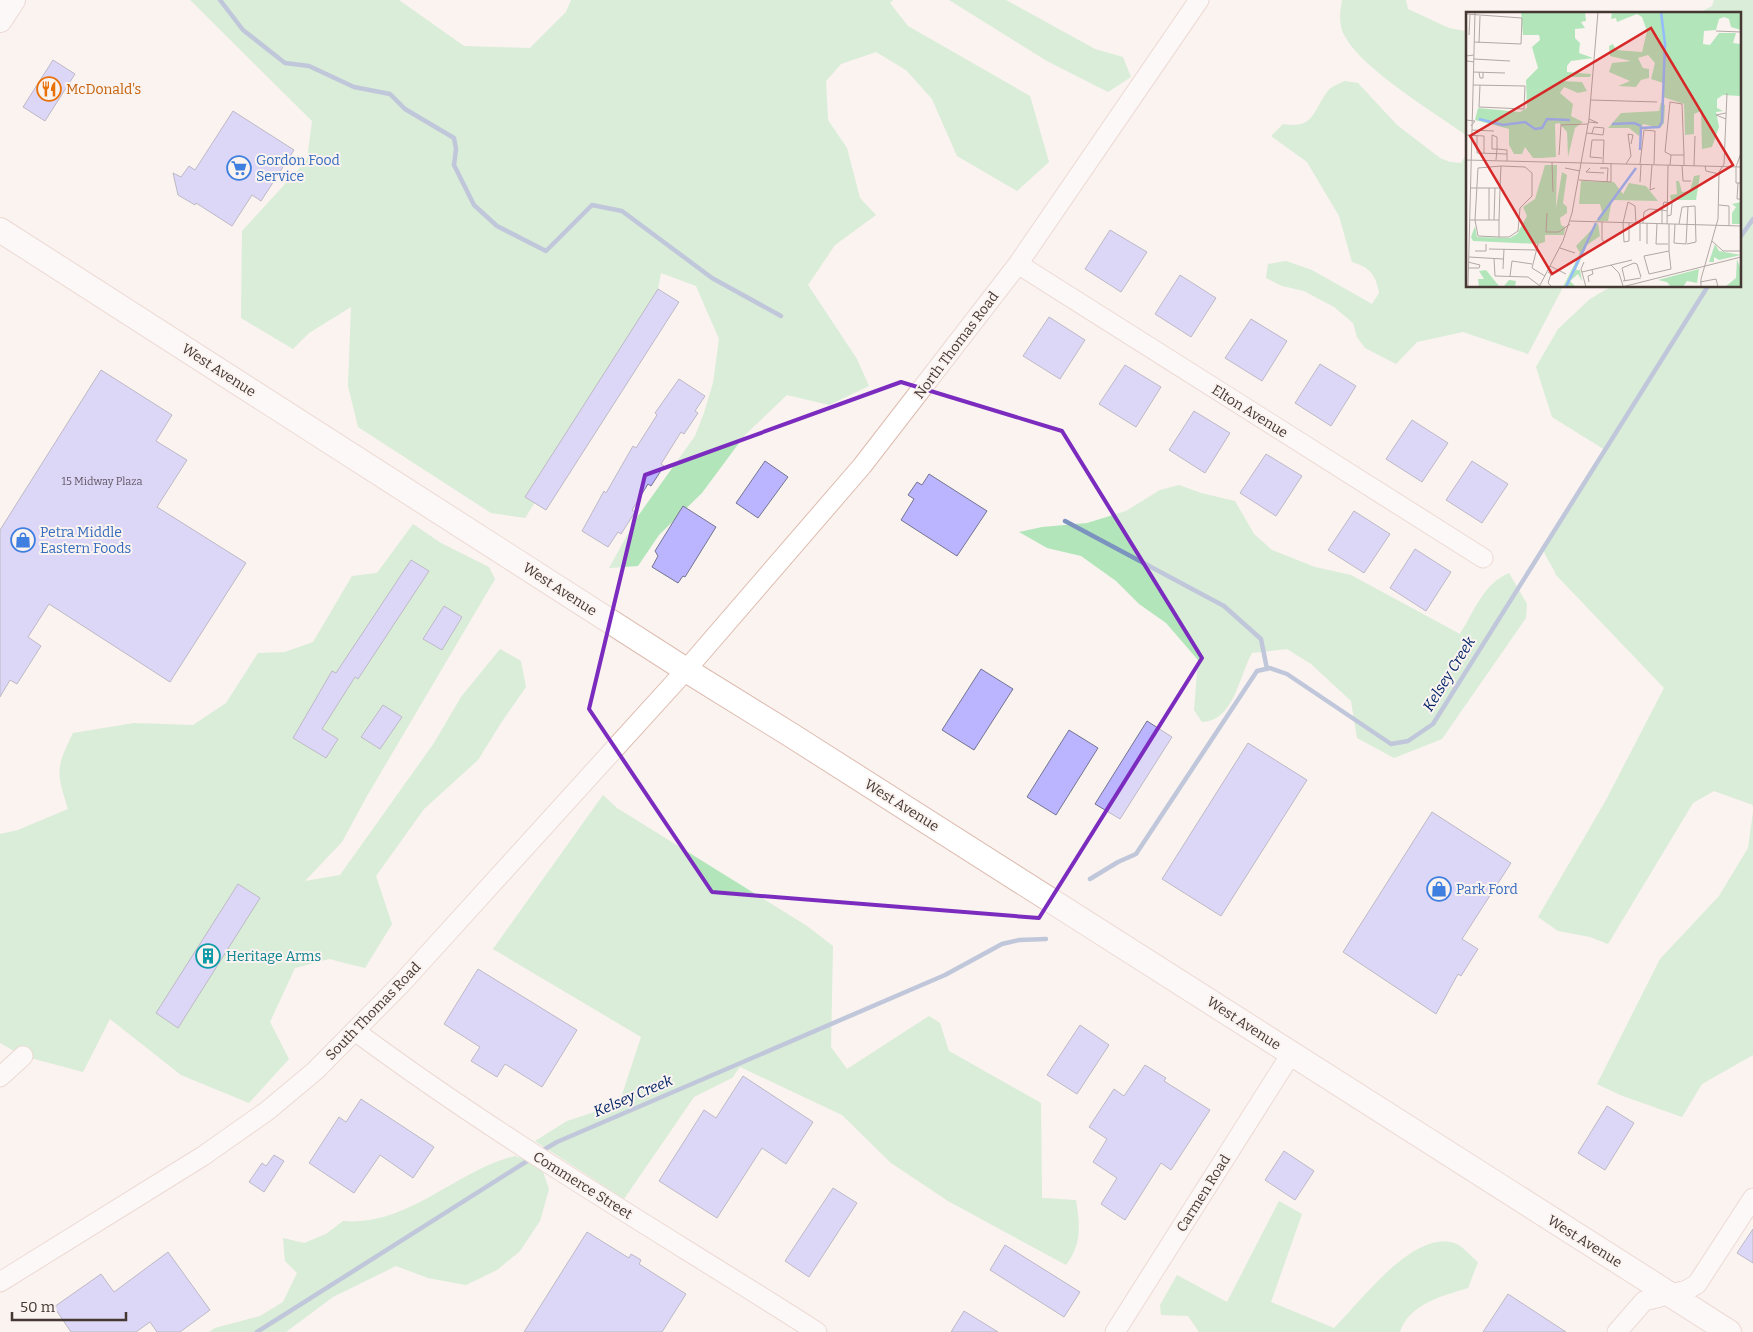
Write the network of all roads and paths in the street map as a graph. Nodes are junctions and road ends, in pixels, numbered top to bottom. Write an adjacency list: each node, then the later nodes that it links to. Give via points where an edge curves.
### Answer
1 (13, 0): 3 (main road)
2 (1199, 0): 5 (street, North Thomas Road)
3 (0, 20)
4 (0, 230): 7 (main road, West Avenue)
5 (1018, 264): 6 (street, Elton Avenue); 7 (street, North Thomas Road, via 862,466)
6 (1483, 558)
7 (686, 670): 8 (street, South Thomas Road, via 582,788); 9 (main road, West Avenue)
8 (355, 1031): 13 (street, South Thomas Road, via 268,1111 215,1148); 15 (street, Commerce Street, via 520,1146)
9 (1291, 1054): 14 (main road, West Avenue); 16 (street, Carmen Road)
10 (23, 1056): 11 (street)
11 (0, 1077)
12 (1753, 1198): 14 (street, via 1697,1284)
13 (0, 1282)
14 (1669, 1294): 17 (street, via 1644,1301); 18 (main road, West Avenue)
15 (816, 1332)
16 (1115, 1332)
17 (1617, 1332)
18 (1729, 1332)

